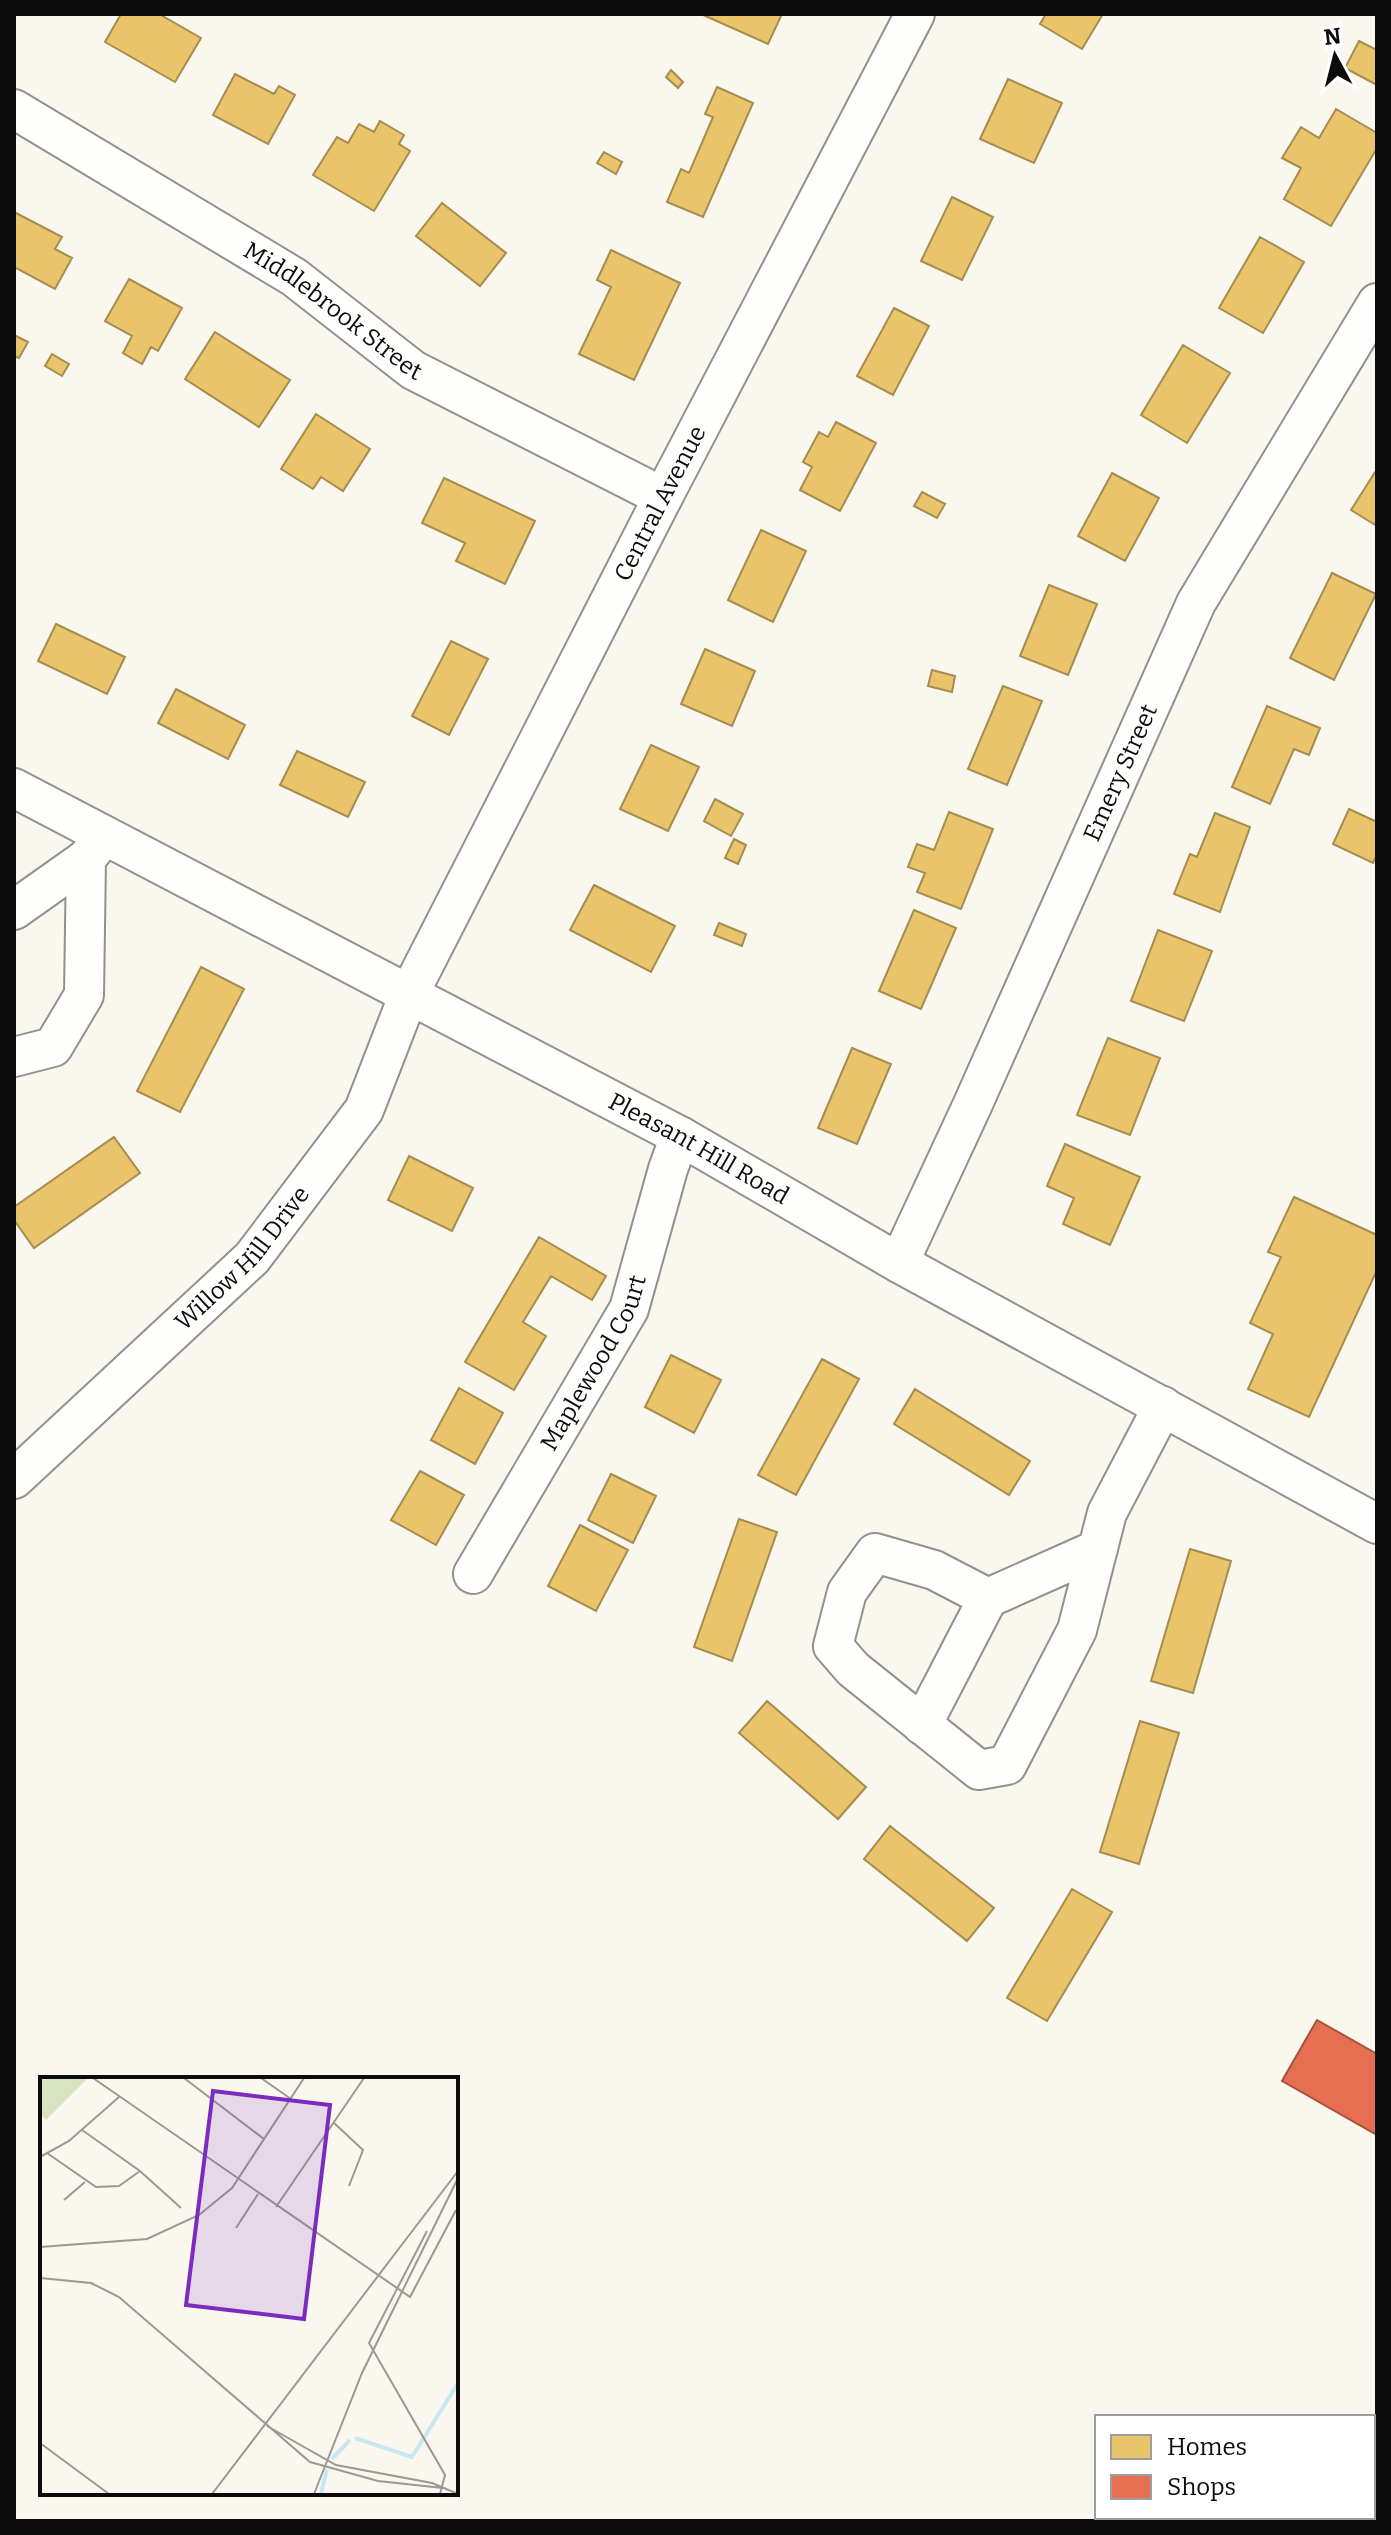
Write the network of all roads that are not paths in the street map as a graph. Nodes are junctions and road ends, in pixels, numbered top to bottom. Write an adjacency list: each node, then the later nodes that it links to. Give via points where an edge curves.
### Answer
1 (915, 14): 4 (street, Central Avenue)
2 (14, 109): 4 (street, Middlebrook Street, via 294,277 413,370)
3 (1377, 303): 11 (street, Emery Street, via 1196,603)
4 (663, 497): 8 (street, Central Avenue)
5 (14, 788): 6 (street, Pleasant Hill Road)
6 (95, 847): 7 (street); 8 (street, Pleasant Hill Road); 9 (street, via 84,995 53,1047)
7 (14, 910)
8 (409, 994): 10 (street, Pleasant Hill Road); 13 (street, Willow Hill Drive, via 364,1110 252,1258)
9 (14, 1057)
10 (680, 1136): 11 (street, Pleasant Hill Road); 16 (street, Maplewood Court, via 629,1309)
11 (899, 1263): 12 (street, Pleasant Hill Road)
12 (1163, 1406): 14 (street, Pleasant Hill Road); 15 (street, via 1107,1513)
13 (14, 1479)
14 (1377, 1524)
15 (1098, 1549): 17 (street); 18 (street, via 1077,1630 1007,1765 979,1770)
16 (473, 1574)
17 (988, 1598): 18 (street); 18 (street, via 934,1570 875,1553 847,1592 833,1646)
18 (922, 1725)

